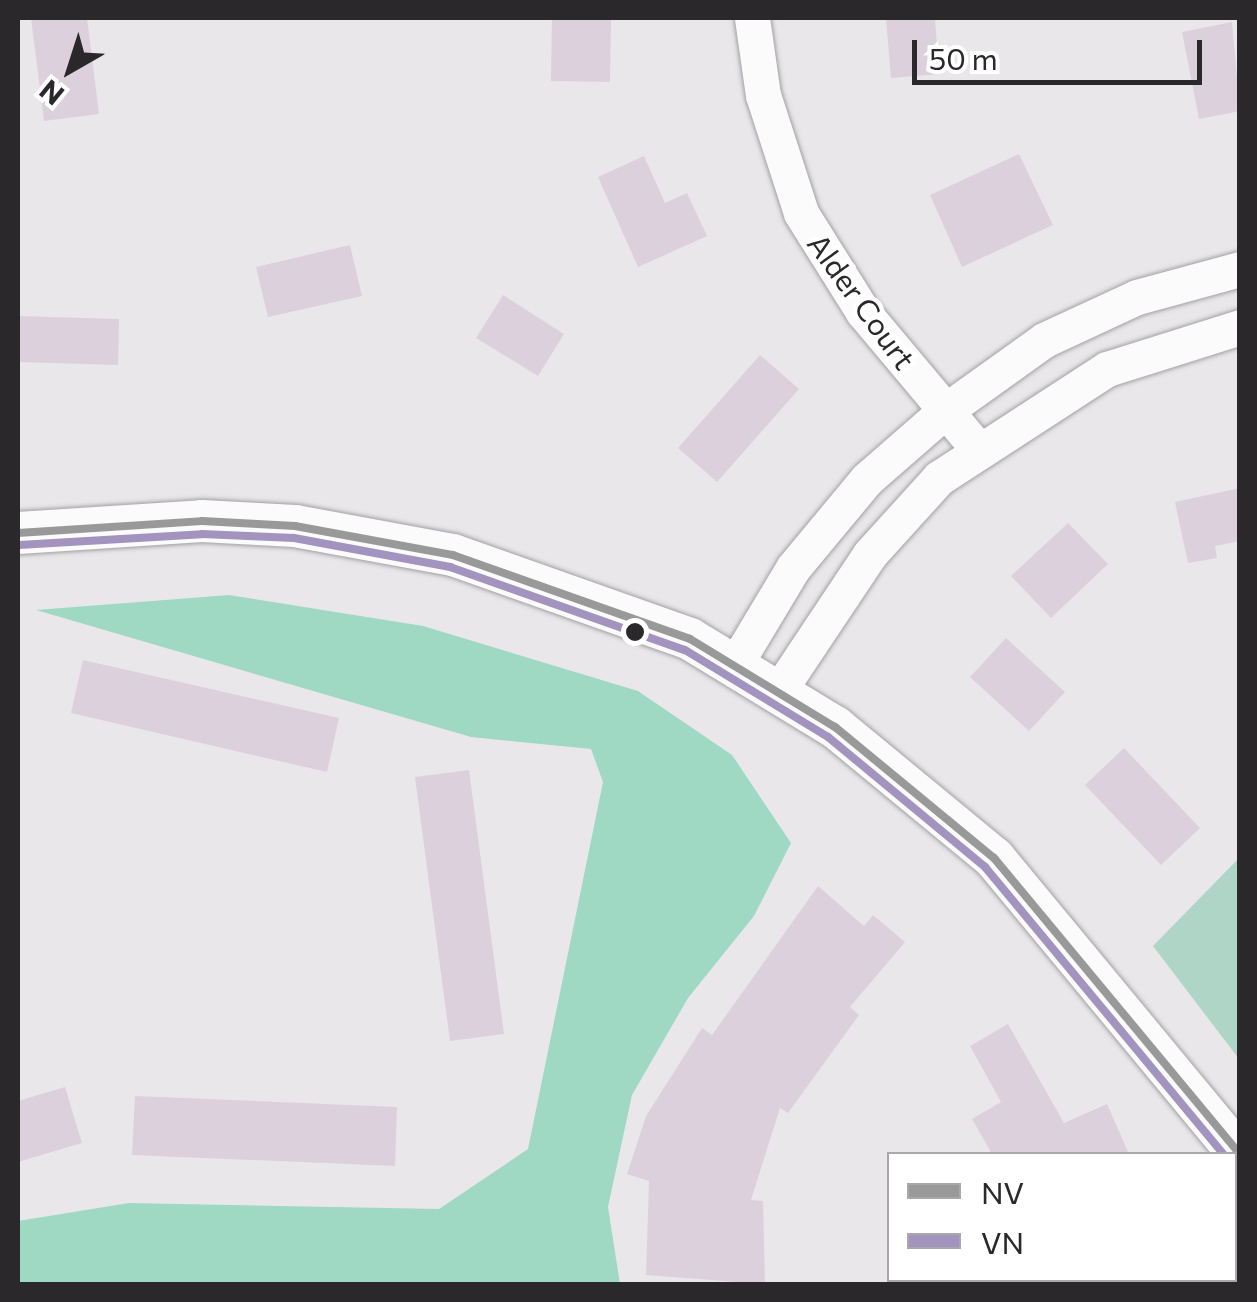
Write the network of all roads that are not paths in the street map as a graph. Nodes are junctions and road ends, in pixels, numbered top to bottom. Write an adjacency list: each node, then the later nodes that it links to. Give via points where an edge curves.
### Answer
1 (752, 18): 4 (street, Alder Court, via 763,95 801,213 864,312)
2 (1240, 269): 4 (street, via 1137,297 1044,340)
3 (1240, 327): 5 (street, via 1107,369)
4 (945, 410): 5 (street, Alder Court); 7 (street, via 867,478 793,568)
5 (978, 450): 8 (street, via 939,478 870,554)
6 (18, 533): 7 (street, via 202,521 295,526 453,555 549,583)
7 (736, 664): 8 (street)
8 (780, 689): 9 (street, via 994,858)
9 (1237, 1152)

